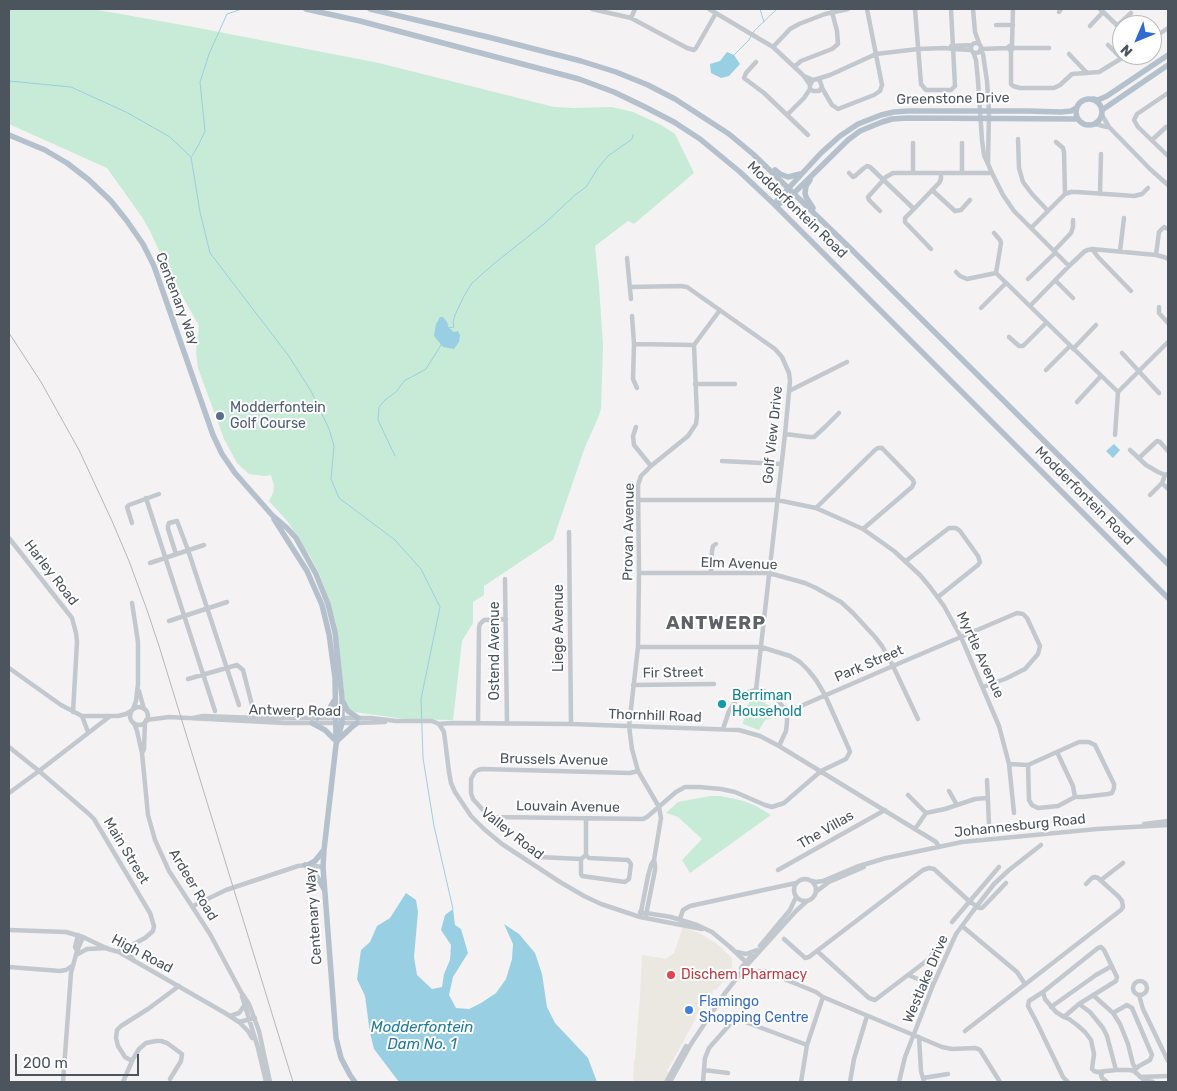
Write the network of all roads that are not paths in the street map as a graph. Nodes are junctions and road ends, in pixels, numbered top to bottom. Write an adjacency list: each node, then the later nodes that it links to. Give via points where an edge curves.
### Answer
1 (306, 9): 12 (main road, Modderfontein Road)
2 (370, 9): 13 (main road, Modderfontein Road)
3 (592, 9): 17 (street)
4 (635, 9): 17 (street)
5 (709, 9): 16 (street)
6 (848, 9): 15 (street)
7 (868, 9): 33 (street)
8 (916, 9): 31 (street)
9 (950, 9): 25 (street)
10 (974, 9): 22 (street)
11 (1013, 9): 20 (street)
12 (316, 10): 82 (main road, Modderfontein Road, via 551,71 614,92 700,139)
13 (376, 10): 62 (main road, Modderfontein Road, via 616,72 675,100 729,134)
14 (1102, 10): 18 (street); 21 (street)
15 (832, 12): 24 (street, via 794,27); 40 (street, via 838,44)
16 (716, 13): 17 (street, via 694,50); 24 (street)
17 (631, 18)
18 (1112, 20)
19 (996, 25): 20 (street)
20 (1013, 25): 29 (street)
21 (1090, 26)
22 (976, 32): 26 (street); 27 (street)
23 (1108, 45): 32 (street)
24 (772, 47): 40 (street)
25 (953, 47): 27 (street); 31 (street); 31 (street, via 955,86 951,90 926,90 921,84)
26 (980, 47): 27 (street, via 974,43); 27 (street, via 977,53); 28 (street); 36 (street)
27 (972, 48): 46 (street)
28 (993, 48): 29 (street); 36 (street)
29 (1011, 48): 30 (street); 41 (street, via 1010,81 1016,88 1054,88 1072,74)
30 (1049, 48)
31 (918, 49): 33 (street)
32 (1112, 49)
33 (876, 54): 42 (street, via 830,75); 42 (street, via 882,86 877,94 838,109)
34 (1069, 54): 41 (street)
35 (1168, 55): 44 (main road, via 1107,96)
36 (984, 61): 49 (street)
37 (756, 62): 48 (street, via 744,78)
38 (1112, 64): 41 (street, via 1102,71)
39 (1168, 65): 47 (main road)
40 (794, 67): 42 (street)
41 (1087, 73)
42 (816, 86): 48 (street)
43 (1168, 93): 58 (street, via 1135,117 1135,123)
44 (1093, 99): 45 (main road, via 1081,101); 47 (main road)
45 (1076, 108): 49 (main road, Greenstone Drive, via 1062,112); 51 (main road)
46 (980, 111): 49 (main road, Greenstone Drive); 50 (street); 67 (main road, Greenstone Drive, via 908,111 881,115 840,136)
47 (1102, 112): 52 (main road); 53 (street)
48 (787, 115): 56 (street)
49 (989, 115): 50 (main road, Greenstone Drive); 51 (main road, Greenstone Drive); 65 (street)
50 (981, 119): 65 (street); 66 (main road, Greenstone Drive, via 907,118 882,122 854,135)
51 (1078, 120): 52 (main road, via 1086,125)
52 (1095, 124): 53 (street)
53 (1109, 127): 74 (street)
54 (1166, 127): 58 (street)
55 (9, 135): 153 (main road, Centenary Way, via 67,163 89,180 127,220 154,266 216,442 235,473)
56 (808, 135)
57 (1018, 139): 85 (street, via 1023,182)
58 (1152, 140): 64 (street)
59 (1056, 142): 79 (street, via 1064,152)
60 (913, 143): 69 (street)
61 (962, 143): 71 (street)
62 (753, 154): 67 (main road, via 784,176); 75 (main road, Modderfontein Road)
63 (1101, 154): 80 (street)
64 (1168, 156)
65 (988, 165): 72 (street)
66 (815, 172): 78 (main road, Greenstone Drive); 93 (main road, via 806,186 806,197)
67 (802, 173): 75 (main road, Greenstone Drive)
68 (849, 173): 73 (street, via 853,177 869,166)
69 (913, 173): 70 (street); 73 (street, via 893,173)
70 (942, 173): 71 (street); 77 (street)
71 (962, 173): 72 (street)
72 (992, 173): 88 (street, via 1008,204)
73 (884, 180): 83 (street); 84 (street, via 868,198)
74 (1168, 185)
75 (789, 188): 78 (main road, Modderfontein Road); 82 (main road, Greenstone Drive)
76 (1148, 188): 80 (street, via 1138,196)
77 (932, 190): 81 (street, via 955,211 961,210); 83 (street)
78 (794, 193): 82 (main road, Greenstone Drive); 93 (main road, Modderfontein Road)
79 (1065, 194): 80 (street); 85 (street)
80 (1100, 194)
81 (970, 200)
82 (775, 205): 171 (main road, Modderfontein Road)
83 (914, 209): 91 (street, via 905,221)
84 (880, 211)
85 (1048, 211): 88 (street)
86 (1124, 218): 94 (street)
87 (1073, 220): 95 (street, via 1071,233)
88 (1031, 228): 95 (street)
89 (1168, 229): 96 (street, via 1164,227 1159,232)
90 (994, 233): 101 (street, via 1001,243)
91 (931, 249)
92 (1092, 249): 94 (street); 99 (street, via 1085,251); 106 (street)
93 (852, 250): 165 (main road, Modderfontein Road)
94 (1120, 251): 96 (street)
95 (1054, 252): 99 (street); 102 (street)
96 (1156, 254): 98 (street)
97 (627, 258): 105 (street)
98 (1168, 260)
99 (1069, 266): 103 (street)
100 (956, 272): 101 (street, via 967,279)
101 (996, 273): 104 (street)
102 (1028, 279)
103 (1055, 280): 107 (street); 109 (street)
104 (1006, 284): 109 (street); 111 (street)
105 (630, 287): 108 (street); 112 (street, Golf View Drive, via 687,287)
106 (1132, 291)
107 (1073, 298)
108 (630, 299)
109 (1030, 306): 114 (street)
110 (1159, 307): 115 (street, via 1159,313)
111 (981, 308)
112 (720, 310): 120 (street); 130 (street, Golf View Drive, via 779,352 789,373)
113 (632, 316): 119 (street)
114 (1046, 323): 117 (street, via 1023,346); 121 (street)
115 (1168, 323)
116 (1096, 325): 121 (street)
117 (1009, 337)
118 (1168, 342): 125 (street)
119 (634, 344): 120 (street); 129 (street, via 633,379)
120 (694, 345): 127 (street, Provan Avenue)
121 (1071, 348): 124 (street); 126 (street)
122 (1122, 353): 125 (street)
123 (847, 362): 130 (street)
124 (1046, 370)
125 (1139, 371): 131 (street); 132 (street)
126 (1101, 376): 131 (street); 133 (street)
127 (695, 384): 128 (street); 143 (street, Provan Avenue, via 696,424 688,436)
128 (735, 384)
129 (637, 388)
130 (789, 391): 136 (street, Golf View Drive)
131 (1118, 392): 137 (street)
132 (1160, 393)
133 (1077, 402)
134 (839, 413): 136 (street, via 814,436)
135 (636, 427): 143 (street, via 634,445)
136 (785, 434): 142 (street, Golf View Drive)
137 (1115, 435)
138 (1130, 450): 140 (street)
139 (1168, 451): 140 (street, via 1157,441)
140 (1139, 458): 144 (street)
141 (722, 461): 142 (street)
142 (781, 464): 151 (street, Golf View Drive)
143 (650, 466): 150 (street, Provan Avenue, via 639,480)
144 (1167, 475): 145 (street)
145 (1162, 483): 146 (street); 148 (street)
146 (1168, 489)
147 (159, 494): 149 (street)
148 (1150, 495)
149 (146, 498): 154 (street, via 127,508); 162 (street)
150 (638, 500): 151 (street, Myrtle Avenue); 166 (street, Provan Avenue)
151 (777, 500): 152 (street, Myrtle Avenue); 168 (street, Golf View Drive)
152 (816, 508): 155 (street, Myrtle Avenue); 155 (street, via 875,450 882,448 914,483)
153 (272, 515): 192 (main road, Centenary Way, via 296,538 328,604 335,632); 193 (main road, Centenary Way, via 307,571 322,605 329,634)
154 (132, 523)
155 (863, 529): 163 (street, Myrtle Avenue)
156 (569, 532): 219 (street, Liege Avenue)
157 (9, 538): 199 (street, Harley Road, via 72,618 77,642)
158 (716, 544): 167 (street, via 712,548)
159 (204, 545): 160 (street)
160 (188, 550): 161 (street); 161 (street, via 178,522 169,523); 174 (street)
161 (176, 554): 162 (street)
162 (166, 558): 164 (street); 175 (street)
163 (906, 561): 170 (street, Myrtle Avenue); 170 (street, via 949,528 960,531 980,562)
164 (150, 563)
165 (1168, 564)
166 (639, 573): 167 (street, Elm Avenue); 179 (street, Provan Avenue)
167 (711, 573): 168 (street, Elm Avenue)
168 (769, 574): 180 (street, Golf View Drive); 181 (street, Elm Avenue, via 805,583 841,602 875,637)
169 (505, 579): 176 (street, Ostend Avenue)
170 (938, 597): 178 (street, Myrtle Avenue)
171 (1168, 598)
172 (227, 602): 174 (street)
173 (132, 603): 186 (street, via 138,642)
174 (208, 609): 175 (street); 183 (street)
175 (184, 616): 177 (street); 184 (street)
176 (506, 619): 216 (street, via 484,620 480,624); 217 (street, Ostend Avenue)
177 (169, 621)
178 (961, 637): 181 (street, Park Street); 189 (street, Myrtle Avenue); 189 (street, Park Street, via 1020,613 1027,618 1040,646 1038,654 1025,669)
179 (638, 647): 180 (street); 188 (street, Provan Avenue)
180 (760, 647): 190 (street, Golf View Drive); 191 (street, via 800,662)
181 (893, 666): 191 (street, Park Street); 208 (street, Elm Avenue)
182 (9, 668): 199 (street)
183 (227, 668): 184 (street); 194 (street); 195 (street, via 237,666 243,670)
184 (204, 674): 185 (street); 198 (street)
185 (188, 679)
186 (138, 684): 196 (street); 197 (street)
187 (714, 684): 188 (street, Fir Street)
188 (633, 685): 220 (street, Provan Avenue)
189 (983, 687): 228 (street, Myrtle Avenue, via 999,726)
190 (756, 690): 200 (street, via 771,695); 221 (street, via 737,699)
191 (825, 695): 200 (street, Park Street); 230 (street, via 850,752 844,760)
192 (342, 698): 212 (main road, Centenary Way); 213 (main road, via 345,708)
193 (335, 700): 210 (main road, via 328,711); 211 (main road, Centenary Way)
194 (239, 706)
195 (252, 706): 206 (street); 207 (street)
196 (132, 710): 197 (street, via 137,707); 202 (street); 215 (street)
197 (145, 710): 204 (street, Antwerp Road); 209 (street)
198 (215, 711)
199 (73, 712): 201 (street)
200 (787, 712): 224 (street, via 786,731)
201 (82, 716): 203 (street); 222 (street)
202 (118, 716): 203 (street); 215 (street)
203 (109, 717): 222 (street)
204 (168, 717): 205 (street, Antwerp Road); 209 (street, Antwerp Road)
205 (193, 718): 206 (street, Antwerp Road); 210 (street, Antwerp Road)
206 (248, 718): 207 (street, Antwerp Road)
207 (259, 718): 210 (street, Antwerp Road)
208 (918, 719)
209 (145, 721): 215 (street); 227 (street, Ardeer Road)
210 (314, 721): 211 (street, Antwerp Road); 223 (main road)
211 (335, 721): 212 (street, Antwerp Road); 223 (main road, Centenary Way)
212 (342, 721): 213 (street, Antwerp Road); 223 (main road, Centenary Way)
213 (358, 721): 214 (street, Antwerp Road); 223 (main road)
214 (427, 722): 218 (street, Thornhill Road)
215 (133, 723): 227 (street, Ardeer Road)
216 (478, 723): 217 (street, Thornhill Road); 218 (street, Thornhill Road)
217 (507, 723): 219 (street, Thornhill Road)
218 (439, 724): 275 (street, Valley Road, via 444,732 451,783 471,816 484,829 560,882 601,904)
219 (571, 724): 220 (street, Thornhill Road)
220 (629, 726): 221 (street, Thornhill Road); 232 (street, Provan Avenue)
221 (723, 729): 224 (street, Thornhill Road, via 760,736)
222 (88, 732): 231 (street)
223 (337, 742): 251 (main road, Centenary Way)
224 (779, 746): 230 (street, Thornhill Road)
225 (9, 747): 231 (street, Main Street)
226 (1057, 752): 229 (street); 238 (street); 238 (street, via 1079,742 1092,743 1114,784 1108,794)
227 (142, 753): 273 (street, Ardeer Road, via 147,809 155,840 169,871)
228 (1009, 764): 229 (street); 244 (street, Myrtle Avenue)
229 (1028, 765): 238 (street, via 1029,800 1035,807 1054,807)
230 (821, 770): 241 (street, Louvain Avenue, via 776,807 735,792 699,787 680,789); 242 (street, Thornhill Road)
231 (39, 771): 235 (street); 285 (street, Main Street, via 98,825 153,919 153,931)
232 (638, 771): 233 (street, Brussels Avenue, via 482,769); 241 (street, Provan Avenue)
233 (472, 775): 245 (street, Louvain Avenue, via 473,799 490,816)
234 (987, 780): 239 (street)
235 (9, 792)
236 (949, 792): 240 (street)
237 (908, 795): 243 (street)
238 (1075, 797)
239 (987, 798): 240 (street); 247 (street)
240 (957, 805): 243 (street)
241 (659, 807): 245 (street, Louvain Avenue, via 643,819); 275 (street, via 661,818 648,876)
242 (885, 810): 248 (street, Thornhill Road); 260 (street, The Villas)
243 (926, 813): 248 (street)
244 (1014, 813)
245 (586, 818): 253 (street)
246 (1168, 823): 250 (street, Johannesburg Road, via 979,840)
247 (989, 824)
248 (914, 829): 250 (street, Thornhill Road)
249 (1042, 845): 274 (street, Westlake Drive, via 1002,876)
250 (939, 847): 252 (street, Johannesburg Road)
251 (324, 850): 257 (main road); 258 (main road, Centenary Way)
252 (907, 854): 262 (street, Johannesburg Road, via 873,862 820,882); 269 (street, Johannesburg Road, via 845,875)
253 (586, 855): 255 (street); 255 (street, via 589,858 628,860 631,864 629,879 625,882 582,876)
254 (538, 857): 255 (street)
255 (581, 859)
256 (1124, 863): 261 (street)
257 (307, 865): 258 (street); 267 (main road); 273 (street, via 226,890)
258 (323, 867): 267 (main road, Centenary Way)
259 (999, 867): 272 (street)
260 (778, 870)
261 (1101, 880): 265 (street, via 1095,877); 299 (street, via 1118,896 1122,902 1121,910)
262 (812, 881): 263 (street, via 802,879); 269 (street)
263 (796, 883): 266 (street); 268 (street)
264 (1006, 883): 274 (street, via 986,905 982,908)
265 (1086, 884)
266 (781, 886): 268 (street); 276 (street, via 690,906 683,910)
267 (325, 890): 337 (main road, Centenary Way, via 336,1038 341,1058)
268 (794, 890): 270 (street)
269 (817, 891): 271 (street, via 814,898)
270 (796, 897): 271 (street); 277 (street)
271 (807, 901): 277 (street)
272 (969, 901): 274 (street); 278 (street); 289 (street, via 934,869 928,868)
273 (193, 906): 302 (street, Ardeer Road)
274 (976, 906): 279 (street, Westlake Drive)
275 (644, 915): 276 (street); 280 (street)
276 (680, 919): 280 (street)
277 (786, 919): 288 (street); 293 (street)
278 (952, 922)
279 (962, 926): 299 (street, via 1017,972); 300 (street, Westlake Drive)
280 (702, 929): 286 (street, via 712,932)
281 (9, 930): 282 (street, High Road, via 66,932)
282 (81, 936): 287 (street, High Road); 291 (street, via 75,947)
283 (784, 939): 289 (street, via 805,958)
284 (942, 940): 298 (street, via 929,959)
285 (135, 944): 290 (street); 292 (street, via 131,955)
286 (730, 947): 288 (street, via 742,954); 293 (street)
287 (108, 948): 290 (street, High Road); 291 (street)
288 (756, 950): 293 (street)
289 (817, 951): 298 (street, via 872,1000)
290 (119, 952): 292 (street, High Road)
291 (76, 953): 294 (street)
292 (134, 961): 301 (street, High Road)
293 (747, 963): 338 (street, via 698,1026); 339 (street, via 701,1028)
294 (72, 966): 296 (street, via 60,971); 333 (street)
295 (1112, 966): 303 (street, via 1104,950 1098,948); 304 (street, via 1116,981); 309 (street)
296 (9, 968)
297 (755, 972): 306 (street, via 765,971)
298 (908, 975): 300 (street)
299 (1025, 984): 317 (street)
300 (933, 985): 318 (street, Westlake Drive)
301 (179, 986): 311 (street, High Road); 321 (street, via 117,1030 118,1046)
302 (241, 992): 308 (street, Ardeer Road); 314 (street, Ardeer Road)
303 (1042, 992): 309 (street); 345 (street, via 1029,1001 1028,1006)
304 (1093, 995): 307 (street); 310 (street)
305 (1139, 995): 322 (street)
306 (823, 998): 312 (street); 319 (street)
307 (1078, 1004): 313 (street); 324 (street, via 1104,1028)
308 (244, 1005): 311 (street, via 239,1013); 315 (street, Ardeer Road)
309 (1051, 1007): 313 (street)
310 (1114, 1013): 325 (street, via 1125,1034); 325 (street, via 1127,1005 1132,1008 1152,1055)
311 (230, 1016): 316 (street, High Road)
312 (866, 1016): 318 (street); 342 (street)
313 (1064, 1017): 326 (street, via 1088,1036 1094,1054 1092,1069)
314 (255, 1018): 315 (street); 336 (street, Ardeer Road)
315 (249, 1020): 316 (street); 320 (street, Ardeer Road)
316 (238, 1022): 320 (street, High Road)
317 (965, 1031)
318 (916, 1036): 332 (street, Westlake Drive); 343 (street, via 905,1058); 344 (street, via 948,1048 980,1050)
319 (807, 1044): 323 (street, via 737,1020 709,1048); 341 (street)
320 (258, 1048): 335 (street, Ardeer Road)
321 (132, 1061): 331 (street, via 146,1043 167,1043 182,1056); 334 (street)
322 (1168, 1061)
323 (704, 1070): 327 (street); 340 (street)
324 (1116, 1070): 325 (street); 326 (street)
325 (1135, 1070): 330 (street)
326 (1103, 1072): 346 (street, via 1101,1076)
327 (728, 1073)
328 (948, 1074): 332 (street)
329 (1168, 1076): 330 (street)
330 (1140, 1077): 347 (street)
331 (170, 1079)
332 (923, 1080)
333 (63, 1082)
334 (123, 1082)
335 (266, 1082)
336 (270, 1082)
337 (355, 1082)
338 (666, 1082)
339 (670, 1082)
340 (703, 1082)
341 (801, 1082)
342 (850, 1082)
343 (899, 1082)
344 (1000, 1082)
345 (1068, 1082)
346 (1107, 1082)
347 (1146, 1082): 348 (street)
348 (1153, 1082)

